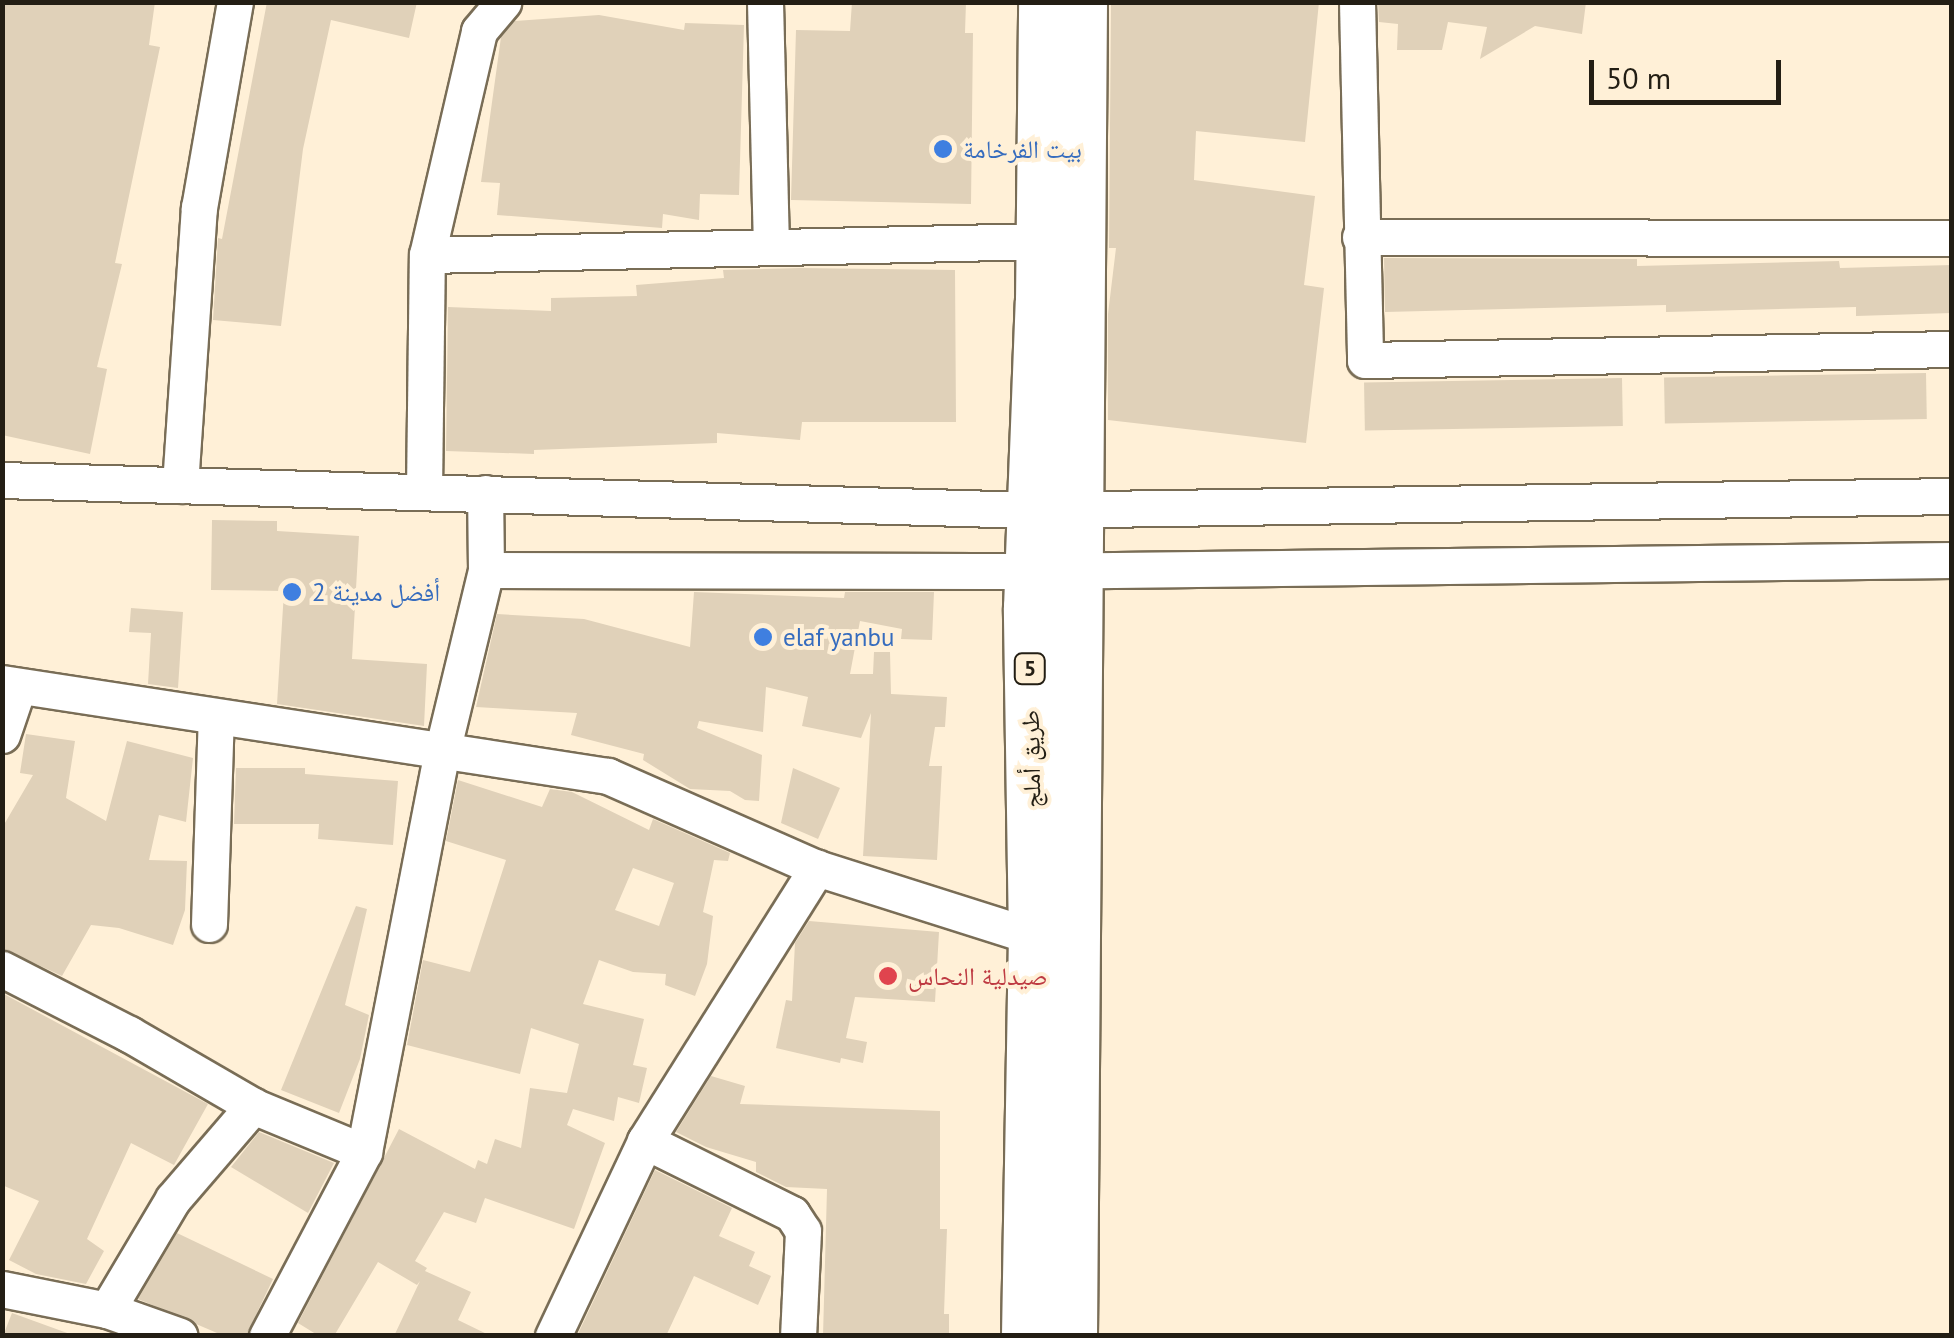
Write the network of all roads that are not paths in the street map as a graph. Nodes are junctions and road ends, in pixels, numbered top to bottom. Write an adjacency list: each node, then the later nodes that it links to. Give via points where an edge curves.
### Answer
1 (235, 2): 14 (street, via 198,208)
2 (503, 2): 11 (street, via 478,31)
3 (764, 2): 10 (street)
4 (1044, 2): 9 (highway, طريق أملج / 5)
5 (1082, 2): 18 (highway, طريق أملج / 5)
6 (1358, 2): 7 (street)
7 (1360, 237): 8 (street); 12 (street, via 1366,360)
8 (1952, 238)
9 (1042, 241): 10 (street); 18 (highway, طريق أملج / 5)
10 (771, 246): 11 (street)
11 (426, 255): 15 (street)
12 (1952, 349)
13 (2, 480): 14 (street)
14 (180, 485): 15 (street)
15 (424, 492): 16 (street)
16 (485, 493): 18 (street); 20 (street)
17 (1952, 496): 18 (street)
18 (1056, 509): 21 (highway, طريق أملج / 5)
19 (1952, 560): 21 (street)
20 (486, 570): 21 (street); 25 (street)
21 (1054, 571): 28 (highway, طريق أملج / 5); 40 (highway, طريق أملج / 5)
22 (10, 686): 23 (street); 24 (street)
23 (216, 718): 25 (street); 27 (street)
24 (2, 735)
25 (442, 752): 26 (street, via 608,776); 32 (street)
26 (816, 868): 28 (street); 31 (street)
27 (208, 924)
28 (1034, 937): 39 (highway, طريق أملج / 5)
29 (2, 969): 30 (street)
30 (253, 1106): 32 (street); 34 (street, via 172,1199)
31 (645, 1141): 37 (street); 38 (street, via 792,1214 803,1230)
32 (364, 1152): 36 (street)
33 (2, 1289): 34 (street)
34 (107, 1310): 35 (street)
35 (180, 1336)
36 (267, 1336)
37 (554, 1336)
38 (798, 1336)
39 (1027, 1336)
40 (1072, 1336)

